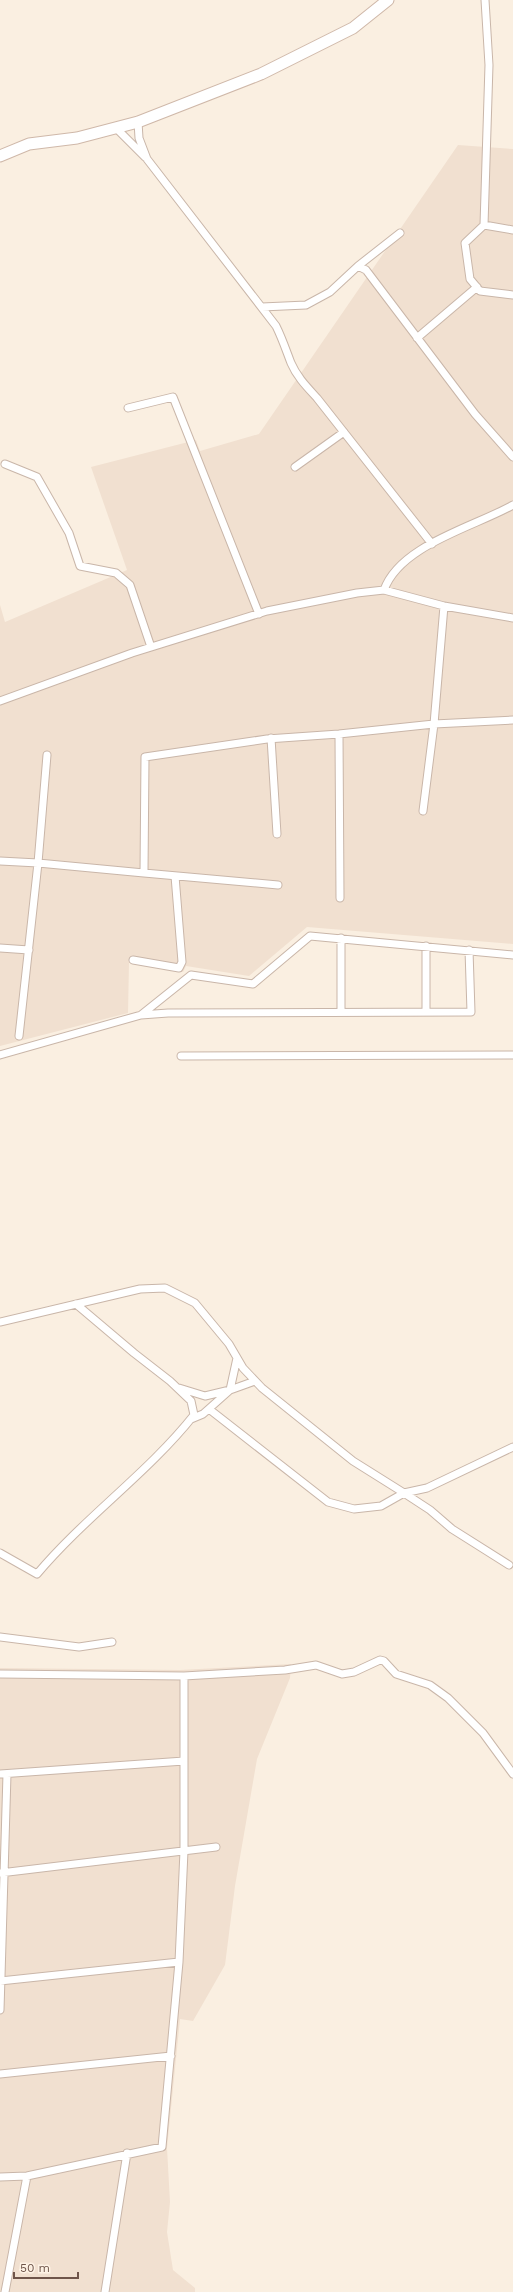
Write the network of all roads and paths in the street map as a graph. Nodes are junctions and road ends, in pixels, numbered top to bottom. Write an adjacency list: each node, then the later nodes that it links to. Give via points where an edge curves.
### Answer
1 (388, 0): 3 (street, via 353,28 261,74)
2 (485, 0): 7 (street, via 489,65)
3 (138, 122): 4 (street); 6 (street)
4 (116, 128): 5 (street, via 77,138 29,144); 6 (street)
5 (0, 156)
6 (147, 159): 13 (street)
7 (484, 225): 8 (street); 11 (street, via 465,243 470,279)
8 (513, 230)
9 (400, 233): 10 (street)
10 (358, 266): 13 (street, via 330,292 306,305); 14 (street, via 366,270)
11 (477, 287): 12 (street, via 480,291); 14 (street)
12 (513, 295)
13 (262, 307): 16 (street, via 276,326 292,364 303,382)
14 (417, 338): 17 (street, via 475,414)
15 (128, 408): 24 (street, via 173,397)
16 (344, 432): 19 (street); 21 (street)
17 (513, 457)
18 (5, 464): 26 (street, via 37,477 70,533 80,566 116,573 130,585)
19 (295, 467)
20 (513, 505): 21 (street)
21 (432, 544): 22 (street, via 387,580)
22 (384, 590): 23 (street); 24 (street)
23 (444, 606): 25 (street); 29 (street)
24 (260, 614): 26 (street)
25 (513, 618)
26 (151, 648): 27 (street)
27 (0, 701)
28 (513, 720): 29 (street)
29 (434, 724): 30 (street); 33 (street)
30 (339, 734): 31 (street); 40 (street)
31 (272, 738): 34 (street); 37 (street, via 146,757)
32 (47, 755): 36 (street)
33 (423, 811)
34 (277, 834)
35 (0, 861): 36 (street)
36 (38, 863): 37 (street); 44 (street)
37 (144, 873): 38 (street)
38 (175, 876): 39 (street); 47 (street, via 182,962 179,968)
39 (278, 885)
40 (340, 898)
41 (341, 938): 42 (street); 48 (street); 50 (street, via 310,936 253,984 191,975)
42 (426, 946): 45 (street); 49 (street)
43 (0, 948): 44 (street)
44 (29, 950): 51 (street)
45 (469, 950): 46 (street); 49 (street, via 471,1012)
46 (513, 956)
47 (133, 960)
48 (341, 1012): 49 (street); 50 (street)
49 (426, 1012)
50 (141, 1015): 52 (street)
51 (19, 1036)
52 (0, 1055)
53 (513, 1055): 54 (street)
54 (181, 1056)
55 (76, 1304): 56 (street); 57 (street, via 140,1289 165,1288 195,1303 229,1344); 59 (street)
56 (0, 1322)
57 (237, 1358): 58 (street); 60 (street)
58 (255, 1381): 60 (street); 64 (street, via 353,1461)
59 (177, 1387): 60 (street, via 205,1396); 62 (street, via 191,1401 194,1415)
60 (230, 1390): 61 (street)
61 (209, 1409): 62 (street); 64 (street, via 328,1502 354,1509 381,1506)
62 (190, 1420): 65 (street, via 171,1443 97,1510 37,1574)
63 (513, 1447): 64 (street, via 427,1488)
64 (404, 1493): 66 (street, via 452,1529)
65 (0, 1553)
66 (509, 1565)
67 (0, 1637): 68 (street, via 79,1647)
68 (112, 1642)
69 (0, 1674): 70 (street)
70 (184, 1676): 71 (street); 73 (street, via 285,1670 316,1665 342,1674 354,1672 380,1660 384,1661 396,1674 430,1685 448,1698 483,1733)
71 (184, 1761): 72 (street); 75 (street)
72 (3, 1774): 76 (street)
73 (513, 1774)
74 (216, 1847): 75 (street)
75 (184, 1851): 76 (street); 77 (street)
76 (2, 1873): 78 (street)
77 (179, 1962): 78 (street); 80 (street)
78 (1, 1981): 79 (street)
79 (0, 2010)
80 (171, 2056): 81 (street); 82 (street, via 162,2147)
81 (0, 2074)
82 (127, 2153): 83 (street); 86 (street)
83 (27, 2176): 84 (street); 85 (street)
84 (0, 2177)
85 (5, 2292)
86 (105, 2292)

